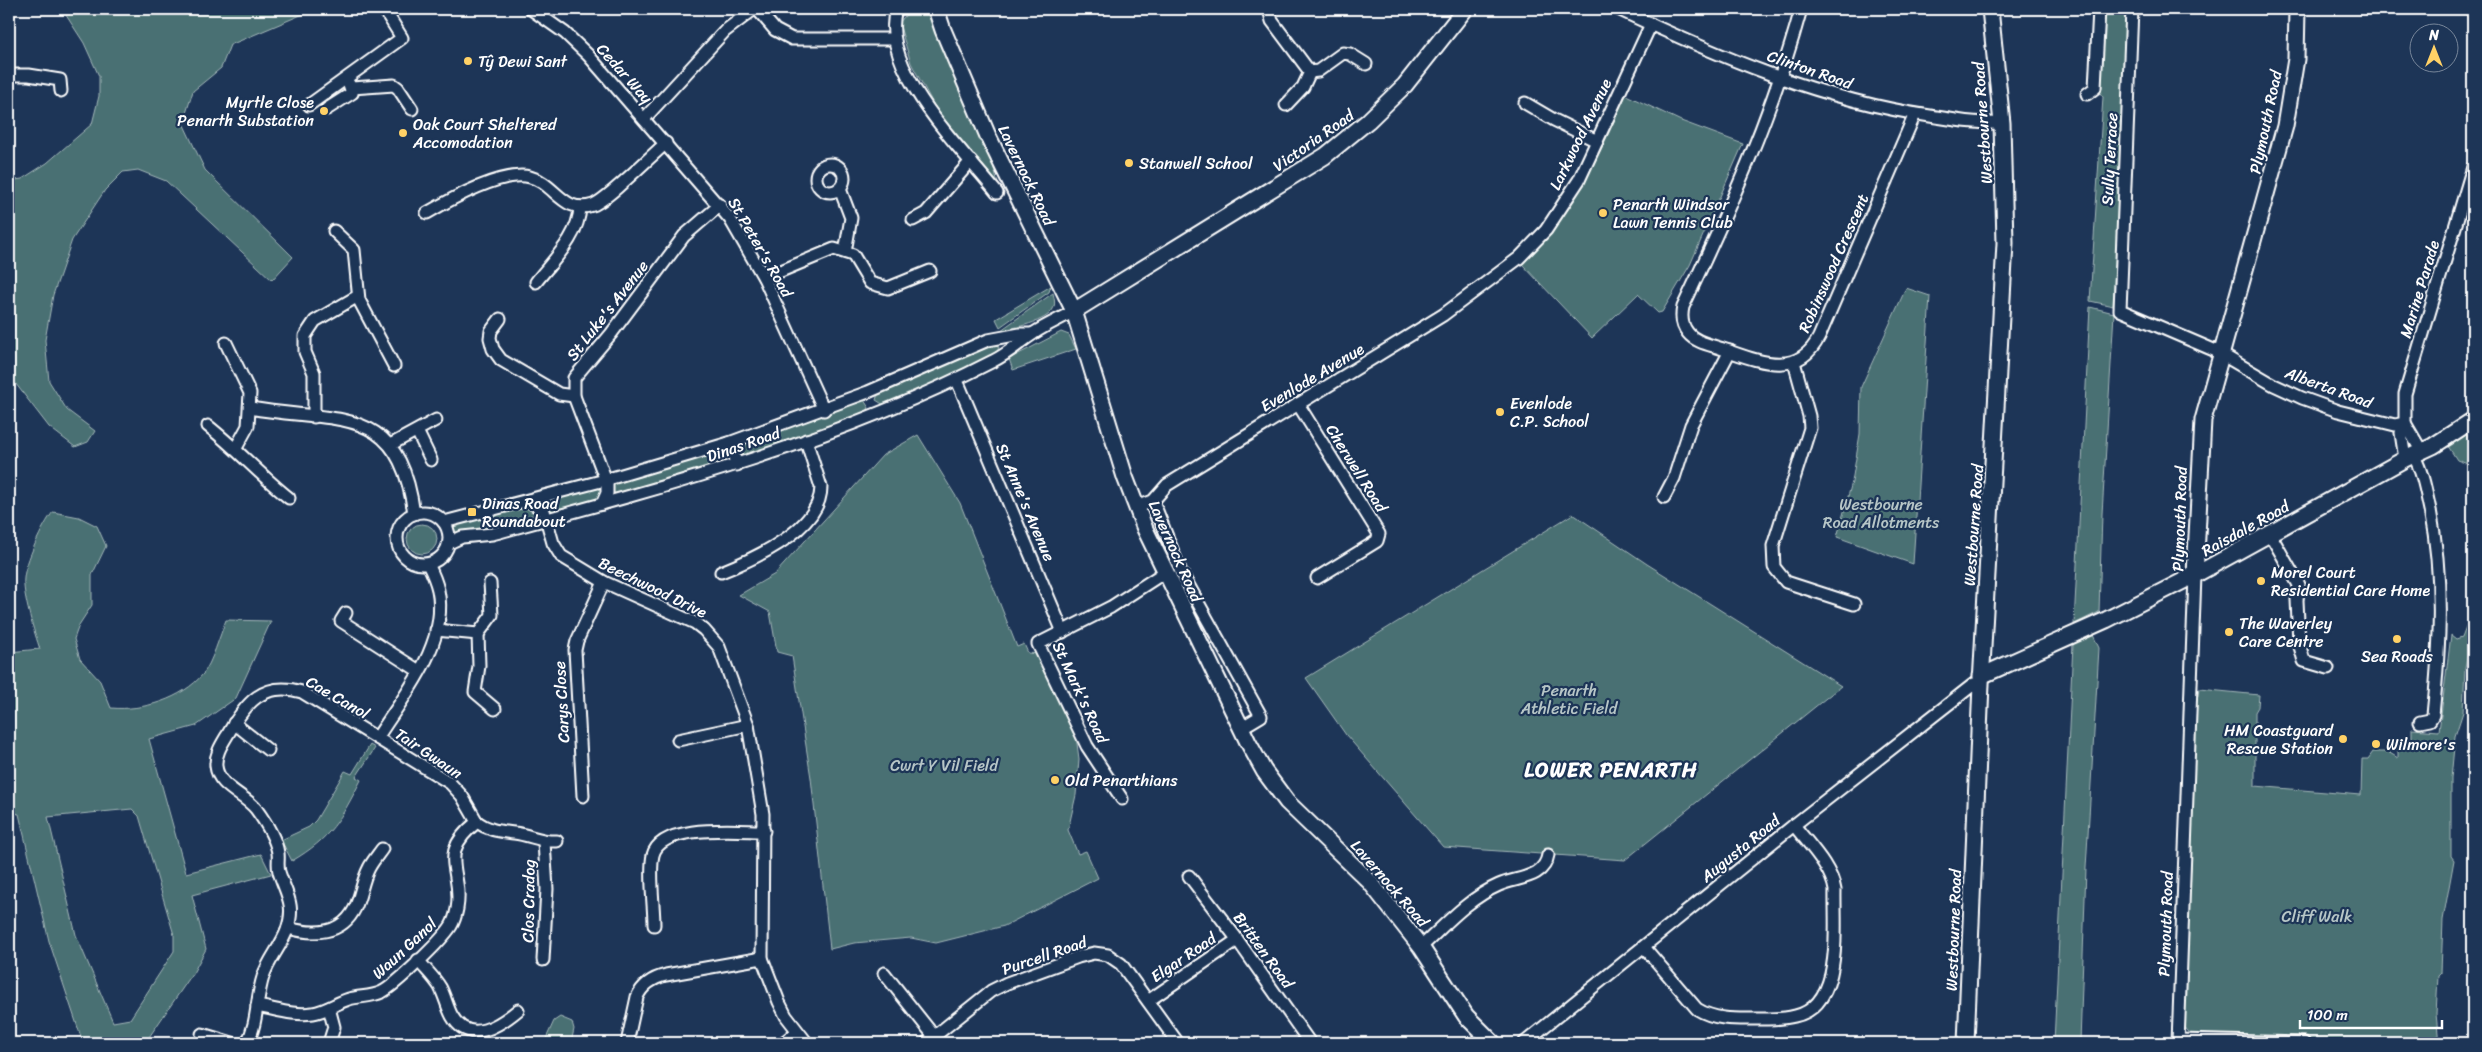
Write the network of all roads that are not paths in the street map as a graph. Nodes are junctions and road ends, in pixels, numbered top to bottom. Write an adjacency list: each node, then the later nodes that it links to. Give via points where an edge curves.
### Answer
1 (384, 9): 21 (street, via 402,38)
2 (530, 9): 31 (street, Cedar Way, via 582,50)
3 (755, 9): 16 (street, via 775,30 792,39); 31 (street, Cedar Way, via 725,31)
4 (903, 9): 14 (street)
5 (936, 9): 51 (street, Lavernock Road, via 988,136)
6 (1269, 9): 18 (street, via 1272,21)
7 (1466, 9): 51 (street, Victoria Road, via 1405,85 1368,121 1324,156)
8 (1618, 9): 15 (street, Clinton Road)
9 (1801, 9): 20 (street)
10 (1990, 9): 32 (street, Westbourne Road)
11 (2099, 9): 24 (street, via 2095,88)
12 (2132, 9): 50 (street, Sully Terrace)
13 (2297, 9): 58 (street, Plymouth Road, via 2296,59 2285,126)
14 (894, 14): 16 (street)
15 (1651, 24): 20 (street, Clinton Road); 33 (street, Larkwood Avenue)
16 (893, 39): 35 (street, via 912,87)
17 (1366, 64): 18 (street, via 1343,53 1318,71)
18 (1310, 72): 27 (street, via 1303,87)
19 (9, 75): 23 (street, via 60,80)
20 (1780, 77): 30 (street, Clinton Road, via 1846,99); 56 (street, via 1747,166 1682,312 1690,336)
21 (346, 78): 22 (street); 26 (street)
22 (352, 88): 28 (street, via 352,93); 29 (street, via 394,85)
23 (61, 91)
24 (2087, 94)
25 (1525, 103): 33 (street)
26 (309, 105)
27 (1286, 105)
28 (327, 109)
29 (412, 109)
30 (1914, 114): 32 (street, Clinton Road); 59 (street, Robinswood Crescent, via 1819,337 1809,352)
31 (644, 119): 34 (street, St Peter's Road)
32 (2002, 123): 107 (street, Westbourne Road, via 2005,259)
33 (1597, 141): 46 (street, Larkwood Avenue, via 1579,180 1555,217 1533,244)
34 (666, 143): 39 (street, St Peter's Road); 40 (street, via 603,199 594,205)
35 (971, 161): 38 (street); 42 (street, via 926,213)
36 (2473, 167): 71 (street, Marine Parade, via 2405,394)
37 (840, 189): 44 (street, via 851,218)
38 (997, 193)
39 (720, 205): 47 (street, St Peter's Road); 63 (street, St Luke's Avenue, via 684,236 612,334 574,378)
40 (580, 207): 41 (street, via 561,200 536,179 512,176); 48 (street, via 574,233)
41 (428, 213)
42 (912, 220)
43 (334, 230): 49 (street, via 354,250)
44 (846, 252): 45 (street, via 853,255 870,283 888,288); 47 (street, via 834,249)
45 (930, 271)
46 (1504, 271): 64 (street, Evenlode Avenue, via 1443,315)
47 (764, 278): 66 (street, St Peter's Road)
48 (536, 282)
49 (358, 296): 60 (street); 68 (street, via 315,321 305,336 305,352 314,373)
50 (2120, 310): 58 (street, Alberta Road)
51 (1074, 311): 53 (street, Dinas Road); 87 (street, Lavernock Road)
52 (500, 319): 63 (street, via 490,338 500,360 559,394)
53 (1032, 334): 54 (street, Dinas Road); 57 (street, Dinas Road)
54 (998, 337): 57 (street); 62 (street, Dinas Road)
55 (226, 342): 65 (street, via 248,385)
56 (1730, 351): 59 (street, via 1774,364); 82 (street, via 1692,425)
57 (1007, 354): 67 (street, Dinas Road)
58 (2221, 354): 71 (street, Alberta Road, via 2274,385 2316,403 2395,426); 96 (street, Plymouth Road, via 2201,432)
59 (1794, 362): 100 (street, via 1810,428 1773,546 1774,567 1786,582)
60 (394, 366)
61 (959, 385): 103 (street, St Anne's Avenue)
62 (868, 392): 66 (street, Dinas Road); 67 (street)
63 (574, 396): 81 (street)
64 (1298, 404): 85 (street, Evenlode Avenue, via 1167,485); 97 (street, Cherwell Road, via 1379,534 1377,541)
65 (250, 408): 68 (street); 77 (street, via 248,426)
66 (824, 410): 75 (street, Dinas Road)
67 (877, 413): 74 (street, Dinas Road)
68 (314, 417): 76 (street, via 365,426)
69 (436, 420): 73 (street)
70 (2473, 420): 78 (street, Raisdale Road)
71 (2405, 423): 78 (street); 78 (street, Marine Parade, via 2401,433)
72 (208, 426): 77 (street)
73 (417, 430): 76 (street); 79 (street)
74 (806, 440): 80 (street, Dinas Road); 94 (street, via 821,488 815,509 773,547)
75 (729, 443): 80 (street); 81 (street, Dinas Road)
76 (390, 445): 88 (street, via 408,479)
77 (236, 448): 83 (street, via 267,481)
78 (2414, 456): 91 (street, Raisdale Road); 109 (street, via 2423,479 2433,528 2440,599 2433,716)
79 (431, 460)
80 (737, 465): 86 (street, Dinas Road)
81 (605, 480): 84 (street, Dinas Road); 86 (street, via 607,494)
82 (1664, 497)
83 (289, 498)
84 (529, 501): 89 (street, Beechwood Drive, via 540,507); 90 (street, Dinas Road)
85 (1153, 501): 87 (street, Evenlode Avenue); 112 (street, via 1181,572 1261,716)
86 (602, 504): 89 (street, Dinas Road)
87 (1137, 507): 95 (street, Lavernock Road)
88 (414, 514): 90 (street, via 432,514); 93 (street, via 400,526 398,547 413,563)
89 (545, 520): 92 (street, Dinas Road, via 492,534 462,536); 98 (street, Beechwood Drive, via 561,556)
90 (444, 522): 92 (street, via 448,528)
91 (2270, 534): 96 (street, Raisdale Road); 105 (street, via 2299,585 2299,642 2304,661)
92 (449, 543): 93 (street, via 442,557)
93 (428, 564): 102 (street, via 438,588)
94 (721, 572)
95 (1164, 572): 103 (street, St Mark's Road, via 1111,607); 112 (street, Lavernock Road)
96 (2195, 576): 107 (street, Raisdale Road); 142 (street, Plymouth Road)
97 (1317, 578)
98 (604, 582): 111 (street, Beechwood Drive, via 704,630 726,661); 116 (street, Carys Close, via 575,650)
99 (490, 583): 104 (street, via 492,615)
100 (1854, 604)
101 (346, 614): 106 (street, via 341,621)
102 (436, 630): 104 (street); 106 (street, via 430,652)
103 (1063, 632): 117 (street, St Mark's Road, via 1038,644 1088,746)
104 (478, 634): 108 (street, via 480,666 475,692)
105 (2328, 668)
106 (419, 671): 113 (street)
107 (1981, 680): 119 (street, Augusta Road); 153 (street, Westbourne Road)
108 (495, 709)
109 (2420, 722)
110 (234, 723): 113 (street, Cae Canol, via 246,706 261,694 287,689 302,692); 115 (street); 127 (street, Cae Canol, via 217,753 217,772 223,782 257,810 277,847 279,872 289,895)
111 (748, 725): 114 (street); 120 (street, Beechwood Drive)
112 (1241, 728): 129 (street, Lavernock Road, via 1264,771 1287,802 1370,882)
113 (377, 738): 118 (street, Tair Gwaun, via 450,783)
114 (678, 740)
115 (268, 750)
116 (583, 796)
117 (1122, 799)
118 (477, 822): 122 (street, via 498,832 515,833); 132 (street, Waun Ganol, via 460,838 455,852 458,902 455,917 446,934)
119 (1794, 825): 130 (street, Augusta Road); 130 (street, via 1830,873 1835,890 1834,965 1825,993 1809,1009 1796,1016 1779,1019 1728,1019 1705,1014 1697,1009)
120 (764, 832): 126 (street, via 679,834 659,844 653,856); 131 (street, Beechwood Drive)
121 (557, 841): 122 (street)
122 (544, 842): 133 (street, Clos Cradog, via 547,889)
123 (382, 849): 127 (street, via 369,868 355,908 344,922 336,928 309,934)
124 (1548, 855): 129 (street, via 1544,867 1536,873 1485,892)
125 (1189, 876): 128 (street, Britten Road)
126 (654, 925)
127 (288, 928): 136 (street, Cae Canol, via 263,975)
128 (1237, 940): 135 (street, Elgar Road); 150 (street, Britten Road)
129 (1421, 947): 151 (street, Lavernock Road, via 1466,1016)
130 (1644, 947): 152 (street, Augusta Road)
131 (762, 958): 139 (street, via 779,1002); 146 (street, via 652,980 637,996)
132 (418, 960): 137 (street, Waun Ganol, via 382,992 349,999); 138 (street, via 437,983 451,1015 460,1026 477,1031 495,1028)
133 (542, 960)
134 (884, 973): 141 (street)
135 (1148, 1001): 141 (street, Purcell Road, via 1121,964 1108,955 1094,954 996,988); 149 (street, Purcell Road)
136 (256, 1006): 137 (street, Waun Ganol, via 303,1014); 144 (street, Cae Canol)
137 (329, 1008): 145 (street, via 334,1027)
138 (518, 1010)
139 (797, 1032): 147 (street); 148 (street)
140 (202, 1034): 143 (street)
141 (930, 1040)
142 (2178, 1041): 154 (street)
143 (232, 1043)
144 (247, 1043)
145 (328, 1043)
146 (627, 1043)
147 (783, 1043)
148 (807, 1043)
149 (1178, 1043)
150 (1310, 1043)
151 (1493, 1043)
152 (1524, 1043)
153 (1966, 1043)
154 (2304, 1043)

